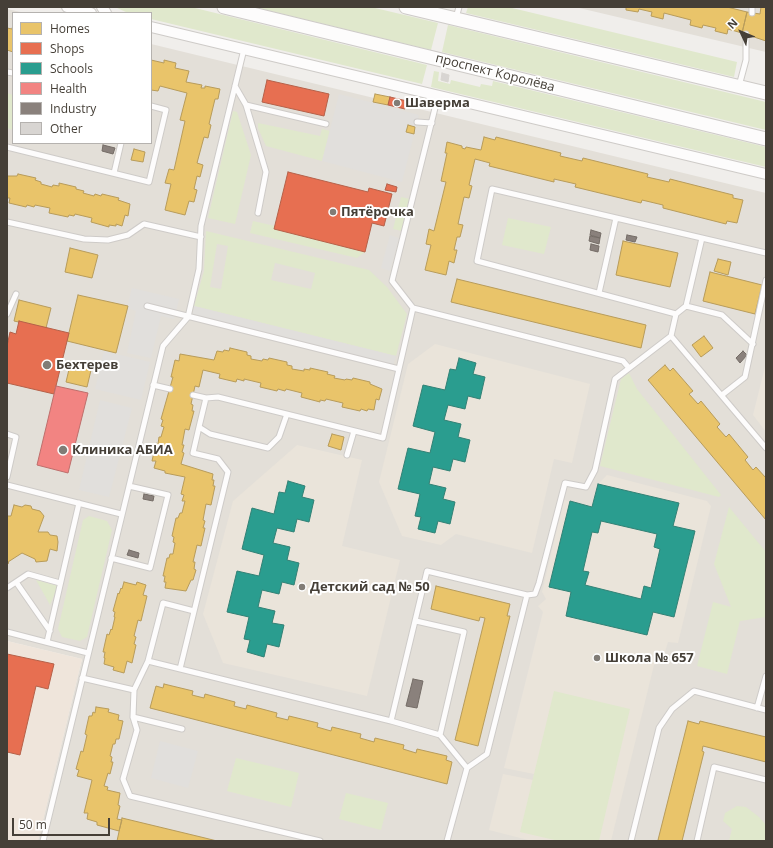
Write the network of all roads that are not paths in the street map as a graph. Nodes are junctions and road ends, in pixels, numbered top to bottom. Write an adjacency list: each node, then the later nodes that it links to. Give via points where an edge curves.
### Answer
1 (67, 7): 4 (street)
2 (224, 7): 18 (street, проспект Королёва)
3 (406, 7): 5 (street)
4 (87, 12)
5 (457, 13): 10 (street)
6 (152, 27): 8 (street)
7 (746, 34): 10 (lane, via 746,60)
8 (244, 49): 9 (lane); 12 (street)
9 (235, 86): 13 (lane); 26 (lane)
10 (739, 87): 11 (street)
11 (766, 93)
12 (438, 96): 16 (lane); 22 (street)
13 (246, 105): 17 (lane); 23 (lane, via 266,172)
14 (152, 106): 21 (lane, via 166,110 149,182)
15 (417, 122): 16 (lane)
16 (432, 123): 34 (lane, via 392,281)
17 (326, 124)
18 (766, 139)
19 (121, 144): 21 (lane)
20 (7, 147): 21 (lane)
21 (114, 173)
22 (766, 174)
23 (258, 213)
24 (616, 218): 27 (lane); 30 (lane); 30 (lane, via 492,189 477,260)
25 (7, 222): 26 (lane, via 84,238 108,240 128,235 144,224)
26 (200, 237): 37 (lane, via 199,269)
27 (702, 238): 28 (lane); 33 (lane)
28 (766, 253)
29 (766, 280): 39 (lane)
30 (599, 293): 36 (lane)
31 (16, 294): 35 (lane)
32 (147, 306): 37 (lane)
33 (686, 306): 36 (lane); 39 (lane, via 722,315)
34 (413, 308): 40 (lane, via 623,361); 41 (lane)
35 (7, 314)
36 (676, 314): 38 (lane)
37 (188, 317): 41 (lane); 42 (lane, via 163,346)
38 (671, 336): 40 (lane); 45 (lane)
39 (752, 344): 45 (lane, via 745,376)
40 (629, 368): 62 (lane, via 615,379 595,470 586,487 565,483 539,583 535,594)
41 (399, 369): 49 (lane, via 383,438)
42 (153, 385): 43 (lane); 55 (lane)
43 (170, 389)
44 (193, 395): 46 (lane)
45 (722, 395): 51 (lane)
46 (206, 398): 47 (lane, via 218,397); 48 (lane)
47 (287, 414): 48 (lane, via 279,437 268,448 210,434); 49 (lane)
48 (199, 427): 63 (lane, via 193,453 218,459 228,472)
49 (354, 431): 52 (lane)
50 (7, 434): 53 (lane, via 16,437)
51 (766, 448)
52 (347, 455)
53 (7, 477)
54 (7, 485): 56 (lane)
55 (129, 486): 57 (lane); 58 (lane, via 168,495 150,568)
56 (79, 503): 57 (lane, via 91,504); 60 (lane)
57 (121, 514): 58 (lane)
58 (111, 558): 68 (lane)
59 (16, 582): 60 (lane, via 28,574); 61 (lane); 65 (lane)
60 (60, 583): 65 (lane)
61 (7, 588)
62 (528, 595): 64 (lane, via 427,571); 80 (lane, via 487,754)
63 (194, 611): 69 (lane, via 163,603); 70 (lane)
64 (416, 621): 77 (lane); 79 (lane, via 464,632)
65 (50, 631): 67 (lane)
66 (7, 632): 67 (lane)
67 (47, 642): 68 (lane)
68 (88, 653): 72 (lane)
69 (148, 661): 70 (lane); 73 (lane)
70 (180, 669): 77 (lane)
71 (766, 676): 74 (lane)
72 (82, 678): 73 (lane); 82 (lane)
73 (134, 690): 76 (lane)
74 (757, 708): 75 (lane); 85 (lane, via 694,691 672,709 658,728)
75 (766, 710)
76 (133, 717): 78 (lane); 83 (lane, via 137,730 123,779 130,796)
77 (391, 721): 79 (lane)
78 (182, 729)
79 (440, 736): 80 (lane)
80 (467, 768): 84 (lane)
81 (766, 780): 86 (lane, via 714,767)
82 (43, 841)
83 (320, 841)
84 (447, 841)
85 (632, 841)
86 (697, 841)

